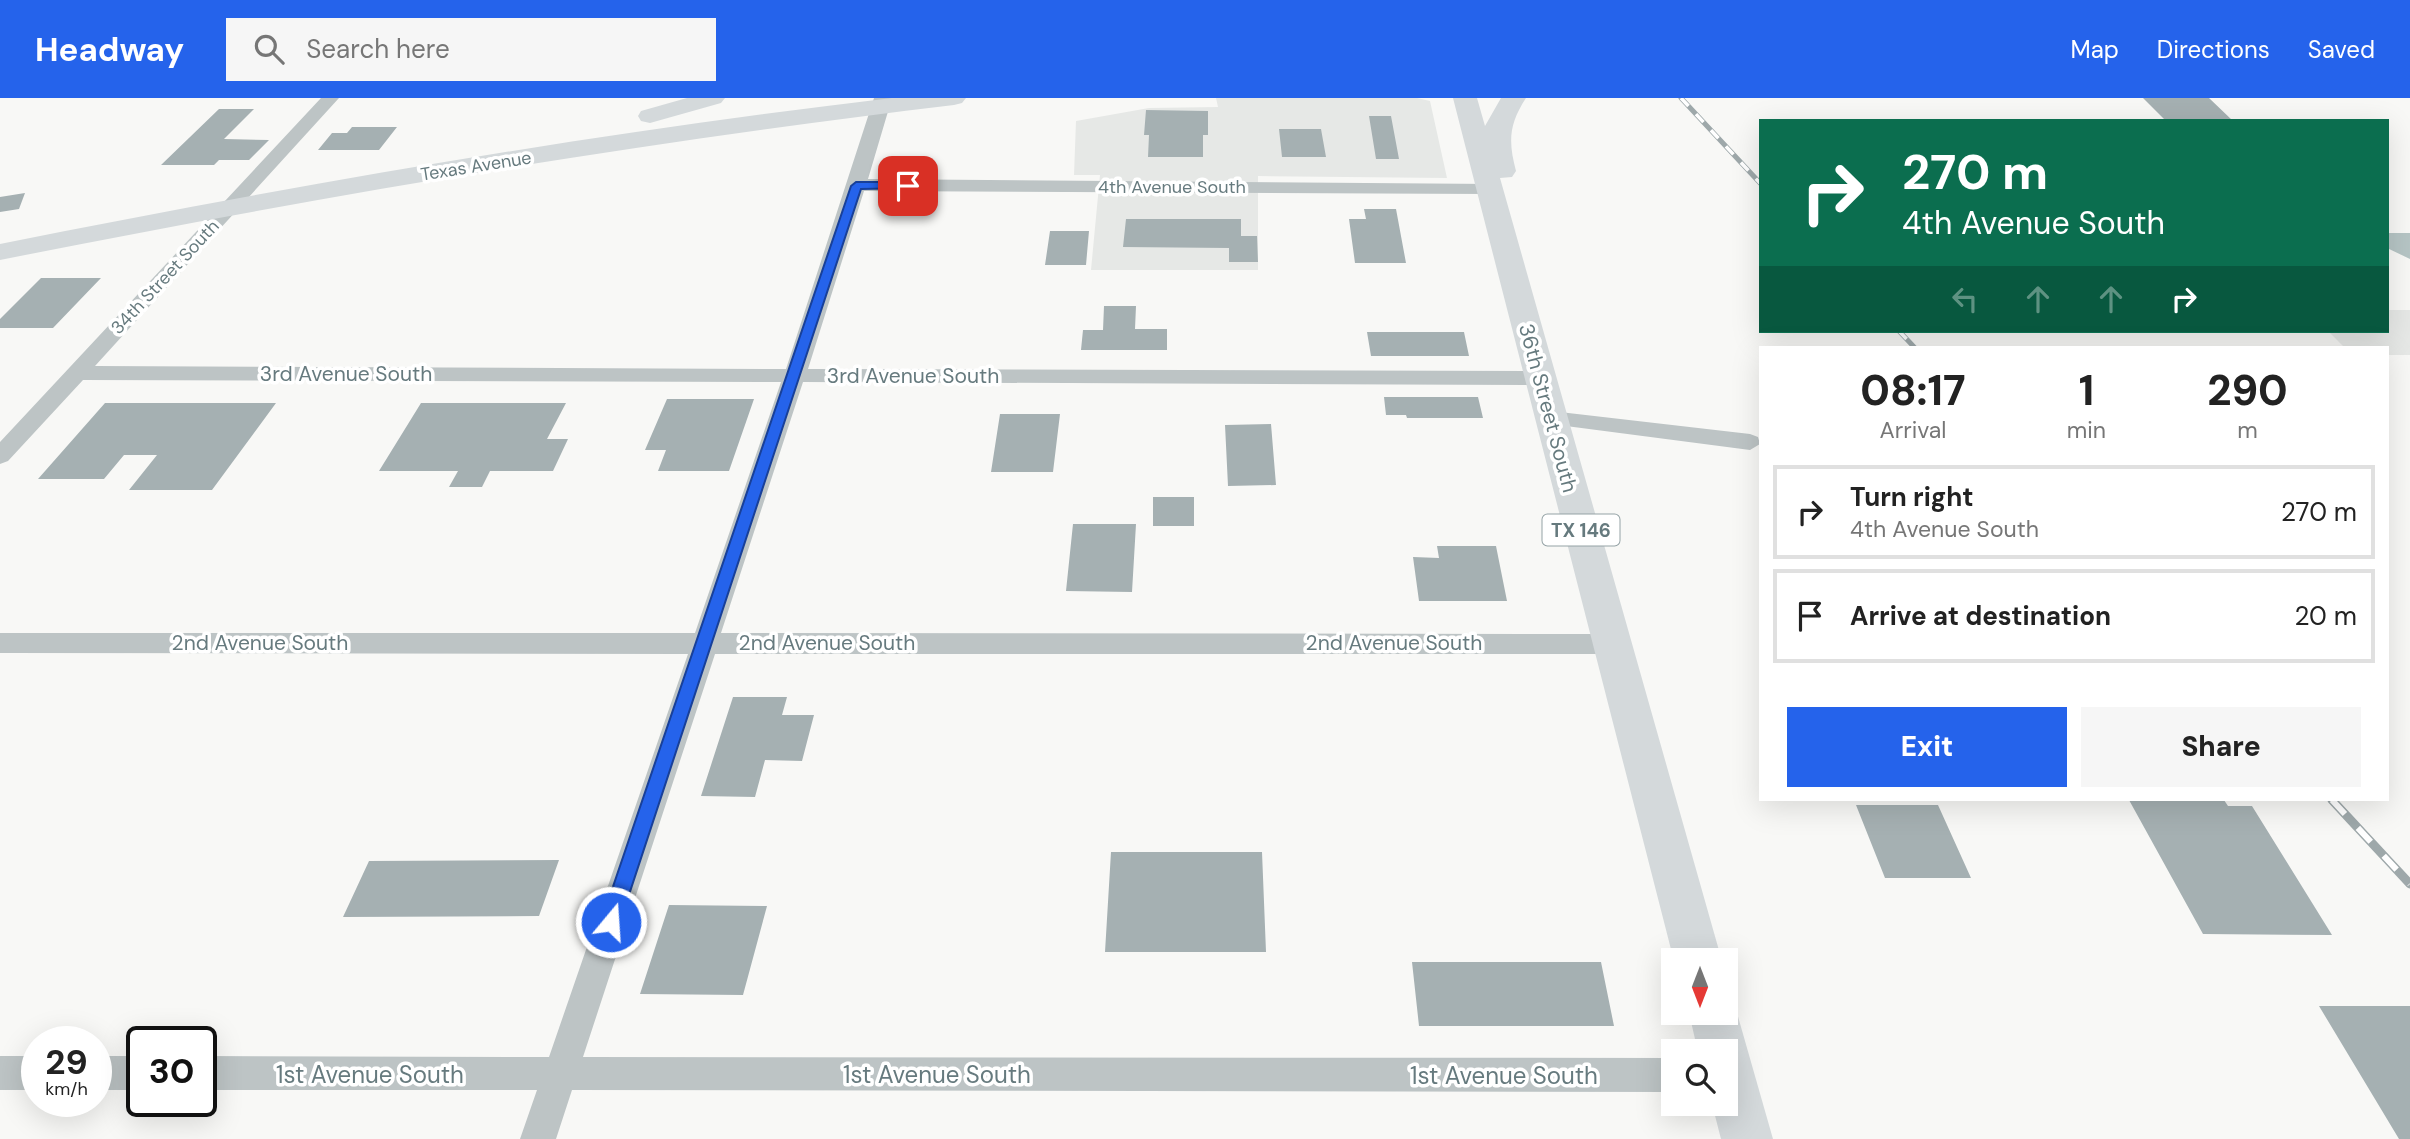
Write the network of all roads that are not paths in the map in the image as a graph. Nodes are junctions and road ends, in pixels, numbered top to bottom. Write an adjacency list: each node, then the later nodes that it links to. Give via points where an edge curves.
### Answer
1 (330, 98): 12 (street, 34th Street South)
2 (714, 98): 7 (main road); 10 (main road)
3 (954, 98): 6 (main road, Texas Avenue)
4 (1439, 98): 8 (highway, TX 146)
5 (1514, 98): 13 (highway, via 1494,134 1512,203)
6 (882, 102): 7 (main road, Texas Avenue); 9 (street)
7 (819, 113): 10 (main road, Texas Avenue, via 663,133)
8 (1469, 113): 11 (highway, 36th Street South / TX 146)
9 (856, 186): 11 (street, 4th Avenue South); 16 (street)
10 (334, 188): 12 (main road, Texas Avenue)
11 (1487, 188): 13 (highway, 36th Street South / TX 146)
12 (231, 205): 14 (main road, Texas Avenue); 15 (street, 34th Street South)
13 (1498, 228): 17 (highway, 36th Street South / TX 146)
14 (0, 252)
15 (77, 373): 16 (street, 3rd Avenue South); 20 (street, 34th Street South)
16 (794, 376): 17 (street, 3rd Avenue South); 22 (street)
17 (1539, 378): 18 (highway, 36th Street South / TX 146)
18 (1551, 418): 19 (street); 23 (highway, 36th Street South / TX 146)
19 (1750, 442)
20 (0, 456)
21 (0, 643): 22 (street, 2nd Avenue South)
22 (704, 643): 23 (street, 2nd Avenue South); 28 (street)
23 (1612, 644): 24 (highway, 36th Street South / TX 146)
24 (1694, 948)
25 (0, 1073): 26 (street)
26 (21, 1073)
27 (217, 1073): 28 (street, 1st Avenue South)
28 (559, 1074): 29 (street, 1st Avenue South); 31 (street)
29 (1661, 1075)
30 (1738, 1108): 32 (highway)
31 (538, 1139)
32 (1747, 1139)

